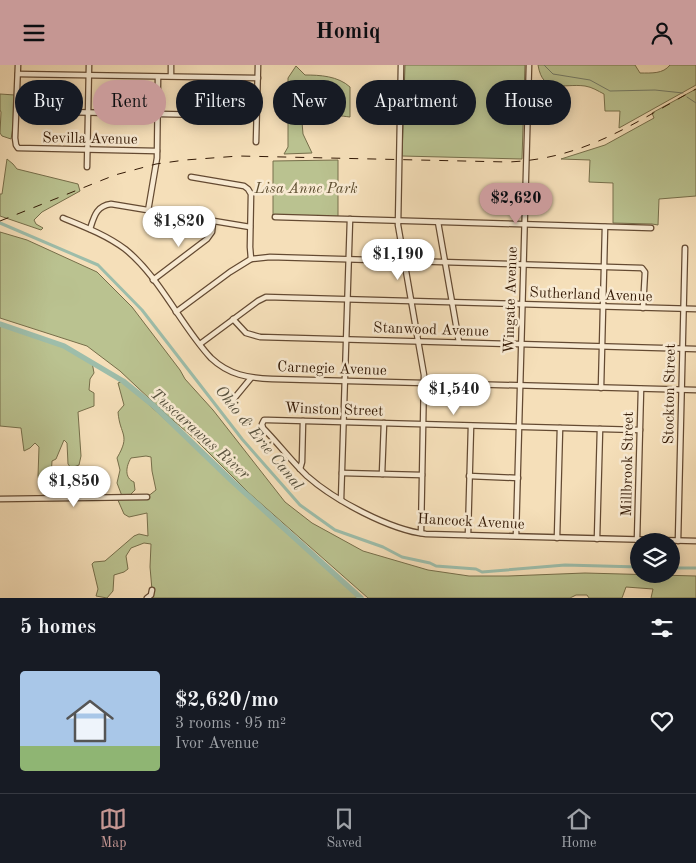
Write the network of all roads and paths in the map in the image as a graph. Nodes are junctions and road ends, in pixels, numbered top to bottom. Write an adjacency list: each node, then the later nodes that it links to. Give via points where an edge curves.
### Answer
1 (18, 65): 7 (street)
2 (88, 65): 8 (street)
3 (171, 65): 9 (street)
4 (258, 65): 11 (street)
5 (401, 65): 29 (street)
6 (529, 65): 32 (street, Wingate Avenue)
7 (18, 74): 8 (street); 12 (street)
8 (88, 75): 10 (street); 15 (street)
9 (171, 76): 10 (street); 11 (street)
10 (158, 77): 13 (street)
11 (258, 78)
12 (18, 80)
13 (158, 80)
14 (83, 112): 15 (street)
15 (88, 112): 16 (street); 21 (street)
16 (93, 112)
17 (16, 125): 21 (street, Sevilla Avenue, via 15,143 18,148)
18 (157, 125): 22 (street)
19 (256, 125): 20 (street)
20 (256, 142)
21 (87, 151): 22 (street, Sevilla Avenue); 23 (street)
22 (157, 151): 25 (street)
23 (87, 167)
24 (191, 177): 33 (street, via 247,188 251,194)
25 (148, 211): 30 (street); 36 (street, via 106,205 97,211)
26 (274, 217): 28 (street)
27 (63, 218): 36 (street, Carnegie Avenue)
28 (350, 219): 29 (street); 39 (street)
29 (398, 220): 31 (street); 40 (street)
30 (213, 222): 33 (street); 44 (street, via 207,239)
31 (438, 222): 32 (street); 41 (street)
32 (526, 224): 34 (street); 42 (street, Wingate Avenue)
33 (250, 227): 38 (street)
34 (605, 227): 35 (street); 43 (street)
35 (651, 228)
36 (90, 229): 44 (street, Carnegie Avenue, via 124,249)
37 (685, 248): 51 (street, Stockton Street)
38 (251, 259): 39 (street); 53 (street)
39 (348, 259): 40 (street); 45 (street)
40 (404, 261): 41 (street); 46 (street)
41 (444, 262): 42 (street); 47 (street)
42 (524, 264): 43 (street); 48 (street, Wingate Avenue)
43 (605, 267): 49 (street); 50 (street, via 644,269)
44 (153, 280): 53 (street, Carnegie Avenue)
45 (347, 299): 46 (street, Sutherland Avenue); 54 (street, Sutherland Avenue, via 266,297); 55 (street)
46 (411, 301): 47 (street, Sutherland Avenue); 56 (street)
47 (452, 302): 48 (street, Sutherland Avenue); 57 (street)
48 (523, 304): 49 (street, Sutherland Avenue); 59 (street, Wingate Avenue)
49 (603, 306): 50 (street, Sutherland Avenue); 60 (street)
50 (644, 308): 51 (street, Sutherland Avenue)
51 (683, 309): 52 (street, Sutherland Avenue); 61 (street, Stockton Street)
52 (696, 309)
53 (176, 312): 58 (street, Carnegie Avenue)
54 (233, 319): 55 (street, Stanwood Avenue, via 242,330 253,336); 58 (street, Sutherland Avenue)
55 (346, 339): 56 (street, Stanwood Avenue); 64 (street)
56 (419, 341): 57 (street, Stanwood Avenue); 65 (street)
57 (459, 342): 59 (street, Stanwood Avenue)
58 (200, 344): 63 (street, Carnegie Avenue, via 220,365)
59 (522, 344): 60 (street, Stanwood Avenue); 66 (street, Wingate Avenue)
60 (602, 346): 61 (street, Stanwood Avenue); 67 (street)
61 (682, 349): 62 (street, Stanwood Avenue); 69 (street, Stockton Street)
62 (696, 349)
63 (251, 378): 64 (street, Carnegie Avenue); 71 (street)
64 (345, 381): 65 (street, Carnegie Avenue); 74 (street)
65 (424, 383): 66 (street, Carnegie Avenue); 76 (street)
66 (520, 385): 67 (street, Carnegie Avenue); 78 (street, Wingate Avenue)
67 (601, 388): 68 (street, Carnegie Avenue)
68 (641, 389): 69 (street, Carnegie Avenue); 81 (street, Millbrook Street)
69 (681, 390): 70 (street, Carnegie Avenue); 93 (street, Stockton Street)
70 (696, 391)
71 (232, 401)
72 (268, 419): 73 (street, Winston Street); 82 (street, Hancock Avenue, via 263,422 263,428)
73 (303, 421): 74 (street, Winston Street); 82 (street)
74 (343, 422): 75 (street, Winston Street); 83 (street)
75 (384, 423): 76 (street, Winston Street); 84 (street)
76 (424, 424): 77 (street, Winston Street); 85 (street)
77 (470, 426): 78 (street, Winston Street); 86 (street)
78 (519, 427): 79 (street, Winston Street); 87 (street, Wingate Avenue)
79 (560, 428): 80 (street, Winston Street); 96 (street)
80 (600, 429): 81 (street, Winston Street); 97 (street)
81 (640, 430): 92 (street, Millbrook Street)
82 (300, 469): 90 (street, Hancock Avenue)
83 (342, 473): 84 (street); 90 (street)
84 (382, 474): 85 (street)
85 (422, 475): 91 (street)
86 (469, 476): 87 (street); 94 (street)
87 (518, 478): 95 (street, Wingate Avenue)
88 (147, 497): 89 (street)
89 (0, 499)
90 (341, 500): 91 (street, Hancock Avenue, via 386,523)
91 (421, 533): 94 (street, Hancock Avenue)
92 (637, 533)
93 (678, 533)
94 (468, 535): 95 (street, Hancock Avenue)
95 (516, 536): 96 (street, Hancock Avenue)
96 (557, 537): 97 (street, Hancock Avenue)
97 (597, 539): 98 (street, Hancock Avenue)
98 (630, 540)
99 (680, 541): 100 (street, Hancock Avenue)
100 (696, 541)
101 (152, 590): 102 (street)
102 (147, 598)

